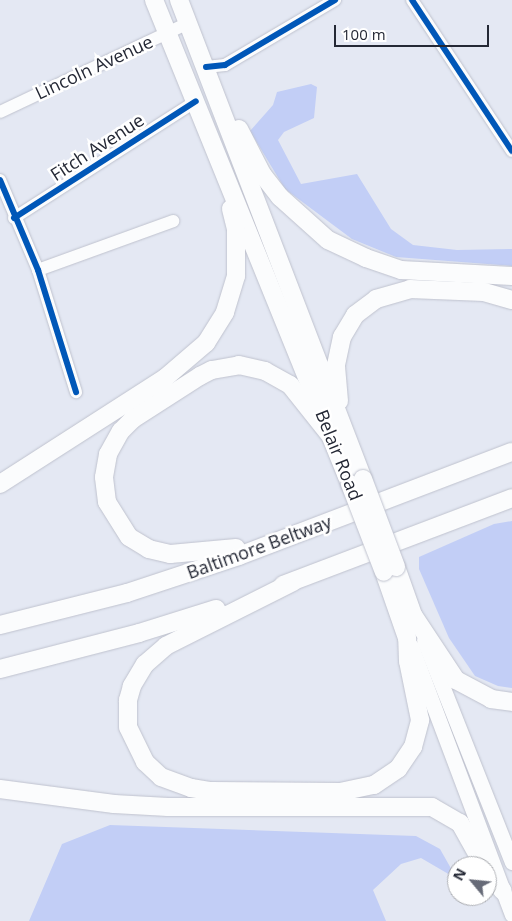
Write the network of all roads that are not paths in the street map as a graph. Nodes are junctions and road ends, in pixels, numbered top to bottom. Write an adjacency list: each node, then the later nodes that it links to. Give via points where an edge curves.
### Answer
1 (154, 0): 6 (highway, Belair Road)
2 (179, 0): 5 (highway, Belair Road)
3 (335, 0): 7 (street, via 225,65)
4 (412, 0): 11 (street)
5 (188, 23): 6 (street, Lincoln Avenue); 7 (highway, Belair Road)
6 (168, 33): 8 (highway, Belair Road); 9 (street, Lincoln Avenue)
7 (206, 67): 16 (highway, via 262,174 295,214 328,240 401,270); 19 (highway, Belair Road)
8 (196, 101): 10 (highway, Belair Road); 13 (street, Fitch Avenue)
9 (0, 112)
10 (216, 148): 19 (highway, Belair Road); 22 (highway, via 236,229 237,253 232,295 216,328 184,365)
11 (512, 151)
12 (0, 180): 13 (street)
13 (14, 218): 15 (street)
14 (173, 221): 15 (street)
15 (38, 270): 18 (street)
16 (512, 276)
17 (512, 300): 19 (highway, via 484,292 410,289 392,292 365,306 347,326 338,352)
18 (76, 392)
19 (337, 432): 27 (highway, via 290,385 265,371 239,365 212,370 200,376 133,419 114,442 104,471 107,502 121,528 138,544 159,553 181,555); 28 (highway, Belair Road, bridge)
20 (512, 439): 23 (highway)
21 (512, 452): 23 (highway, Baltimore Beltway)
22 (0, 484)
23 (431, 486): 27 (highway, Baltimore Beltway)
24 (512, 498): 26 (highway)
25 (512, 511): 26 (highway)
26 (431, 531): 29 (highway)
27 (274, 543): 31 (highway, Baltimore Beltway, via 127,593)
28 (390, 570): 30 (highway, Belair Road); 32 (highway, Belair Road)
29 (293, 582): 32 (highway, via 166,646 139,673 128,700 128,727 144,762 161,777 191,788 238,793 358,790 386,778 407,758 418,734 418,696 408,661); 33 (highway, via 158,628)
30 (413, 615): 34 (highway, via 456,680 490,699); 37 (main road, Belair Road)
31 (0, 625)
32 (407, 638): 39 (main road, Belair Road)
33 (0, 668)
34 (512, 702)
35 (0, 789): 36 (highway, via 114,804 168,807 432,807 460,823)
36 (478, 856)
37 (512, 862)
38 (497, 883): 39 (highway)
39 (502, 890): 40 (main road, Belair Road)
40 (512, 915)

